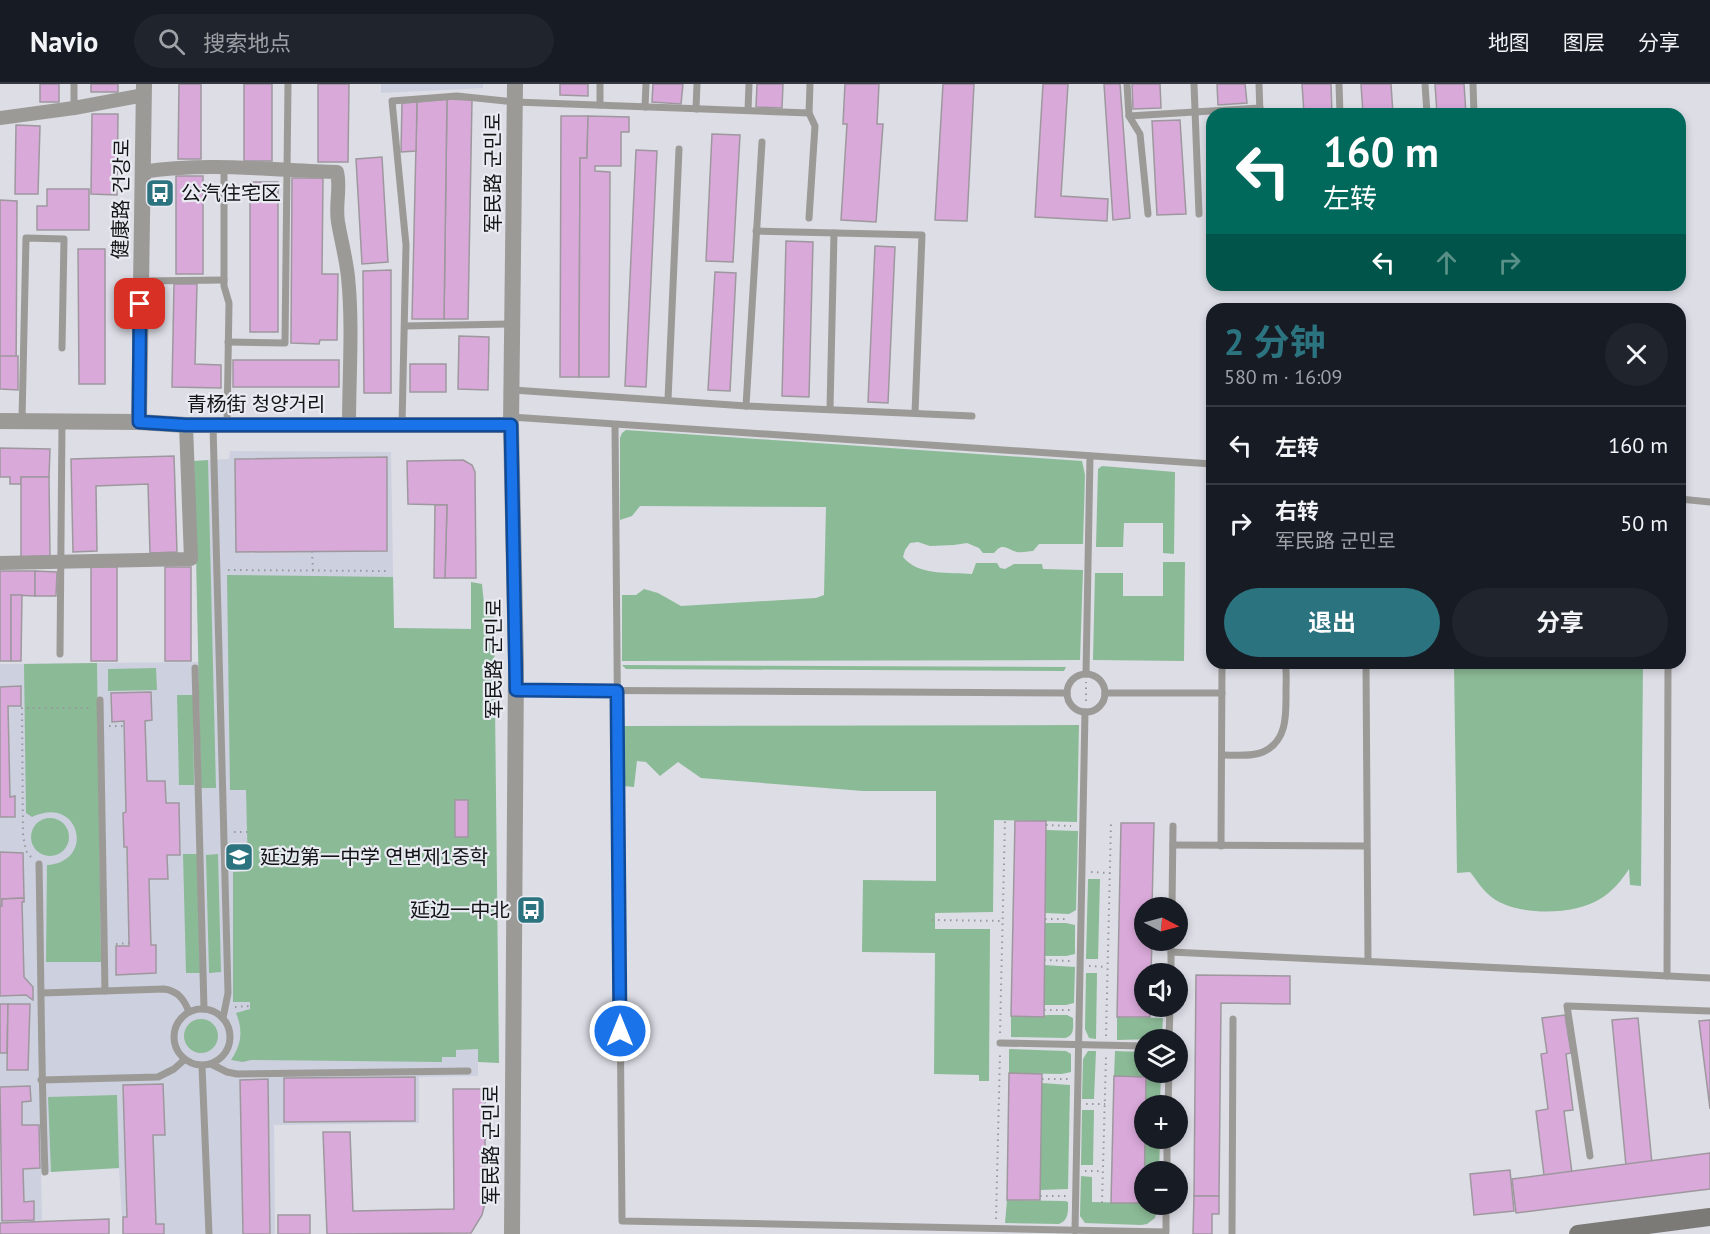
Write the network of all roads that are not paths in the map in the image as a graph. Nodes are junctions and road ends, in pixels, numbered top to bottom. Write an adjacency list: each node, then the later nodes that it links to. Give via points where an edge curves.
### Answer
1 (74, 84): 19 (lane)
2 (288, 84): 34 (lane)
3 (515, 84): 16 (street, 军民路 군민로)
4 (600, 84): 17 (lane)
5 (646, 84): 18 (lane)
6 (697, 84): 24 (lane)
7 (749, 84): 25 (lane)
8 (810, 84): 28 (lane)
9 (1127, 84): 29 (lane)
10 (1194, 84): 26 (lane)
11 (1259, 84): 20 (lane)
12 (1339, 84): 21 (lane)
13 (1425, 84): 22 (lane)
14 (1473, 84): 23 (lane)
15 (145, 87): 19 (street); 35 (street, 健康路 건강로)
16 (515, 102): 17 (lane); 43 (street, 军民路 군민로); 44 (lane, via 456,96 392,101 406,244)
17 (600, 105): 18 (lane)
18 (645, 107): 24 (lane)
19 (74, 108): 30 (street)
20 (1260, 108)
21 (1340, 108)
22 (1427, 108)
23 (1474, 108)
24 (696, 109): 25 (lane)
25 (748, 110): 28 (lane)
26 (1195, 112): 27 (lane); 29 (lane); 37 (lane)
27 (1206, 112)
28 (808, 113): 38 (lane, via 815,126)
29 (1129, 116): 36 (lane, via 1140,134)
30 (0, 118)
31 (762, 142): 39 (lane)
32 (679, 149): 48 (lane)
33 (224, 168): 34 (street); 35 (street); 41 (lane)
34 (286, 170): 45 (lane, via 285,343); 61 (street, via 337,172 339,180 336,202 349,299)
35 (142, 172): 42 (street, 健康路 건강로)
36 (1148, 214)
37 (1199, 214)
38 (809, 218)
39 (756, 231): 40 (lane); 49 (lane)
40 (834, 233): 50 (lane); 51 (lane, via 922,234)
41 (224, 280): 42 (lane); 45 (lane, via 229,303)
42 (141, 281): 57 (street, 健康路 건강로)
43 (513, 324): 44 (lane); 47 (street, 军民路 군민로)
44 (405, 326): 58 (lane)
45 (228, 342): 60 (lane)
46 (62, 348): 53 (lane, via 64,239 26,238)
47 (512, 390): 48 (lane); 56 (street, 军民路 군민로)
48 (668, 400): 49 (lane)
49 (746, 406): 50 (lane)
50 (830, 409): 51 (lane)
51 (915, 413): 52 (lane)
52 (972, 416)
53 (22, 420): 54 (street, 青杨街 청양거리); 55 (street, 青杨街 청양거리)
54 (62, 420): 57 (street, 青杨街 청양거리); 67 (lane)
55 (0, 421)
56 (511, 421): 58 (street, 青杨街 청양거리); 62 (lane); 76 (street, 军民路 군민로)
57 (139, 422): 59 (street, 青杨街 청양거리)
58 (402, 424): 61 (street, 青杨街 청양거리)
59 (186, 425): 60 (street, 青杨街 청양거리); 67 (street, via 191,559)
60 (220, 425): 61 (street, 青杨街 청양거리); 100 (lane, via 216,570 228,993)
61 (349, 425)
62 (615, 425): 63 (lane); 77 (lane)
63 (1090, 456): 64 (lane); 75 (lane)
64 (1206, 464)
65 (1686, 500): 66 (lane)
66 (1710, 502)
67 (62, 562): 68 (street); 69 (lane)
68 (0, 563)
69 (60, 654)
70 (195, 668): 97 (lane)
71 (1222, 669): 80 (lane)
72 (1285, 669): 83 (lane, via 1286,716 1277,740 1255,754)
73 (1366, 669): 87 (lane)
74 (1668, 669): 93 (lane)
75 (1086, 674): 78 (lane, via 1075,677); 79 (lane, via 1098,677)
76 (516, 690): 77 (lane); 116 (street, 军民路 군민로)
77 (617, 691): 78 (lane); 114 (lane, via 622,1221)
78 (1067, 693): 82 (lane, via 1071,704)
79 (1106, 693): 80 (lane); 82 (lane, via 1097,709)
80 (1222, 693): 83 (lane)
81 (100, 704): 95 (lane)
82 (1085, 712): 103 (lane)
83 (1222, 755): 86 (lane)
84 (1173, 826): 85 (lane)
85 (1173, 845): 86 (lane); 89 (lane)
86 (1221, 846): 87 (lane)
87 (1366, 846): 91 (lane)
88 (39, 864): 96 (lane)
89 (1172, 897)
90 (1171, 952): 91 (lane); 92 (lane)
91 (1368, 961): 93 (lane)
92 (1171, 963)
93 (1667, 976): 94 (lane)
94 (1710, 978)
95 (105, 991): 96 (lane); 99 (lane, via 172,990)
96 (42, 993): 109 (lane)
97 (204, 1009): 99 (lane); 100 (lane)
98 (1710, 1011): 110 (lane, via 1567,1006)
99 (189, 1012): 105 (lane, via 181,1017 174,1034 174,1044)
100 (223, 1018): 106 (lane, via 228,1026 229,1044 225,1053)
101 (1233, 1019): 117 (lane)
102 (1000, 1043): 103 (lane)
103 (1078, 1045): 104 (lane); 114 (lane)
104 (1134, 1046)
105 (184, 1060): 107 (lane); 109 (lane, via 158,1077)
106 (211, 1064): 107 (lane); 108 (lane, via 237,1074)
107 (202, 1066): 115 (lane)
108 (468, 1071)
109 (41, 1080): 111 (lane)
110 (1590, 1156)
111 (45, 1172)
112 (1166, 1215): 114 (lane, via 1166,1232)
113 (1710, 1217): 118 (main road)
114 (1075, 1231)
115 (209, 1234)
116 (512, 1234)
117 (1232, 1234)
118 (1578, 1234)

